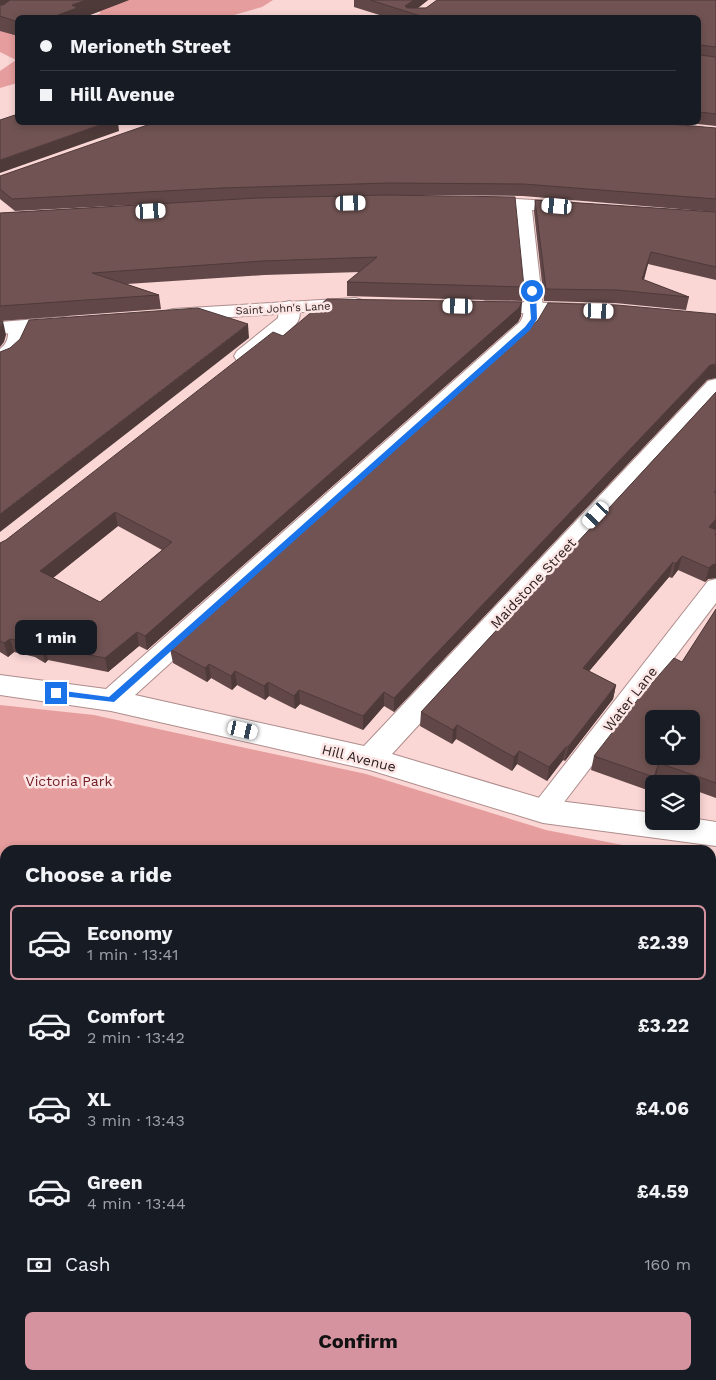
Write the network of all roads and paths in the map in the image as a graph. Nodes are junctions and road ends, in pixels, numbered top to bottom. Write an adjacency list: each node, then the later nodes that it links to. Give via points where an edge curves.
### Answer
1 (464, 202): 2 (lane)
2 (523, 203): 3 (lane); 7 (lane)
3 (579, 208)
4 (374, 304): 5 (street, Saint John's Lane)
5 (289, 307): 9 (street, Saint John's Lane); 13 (street, via 290,320)
6 (467, 307): 7 (street)
7 (534, 308): 8 (street); 17 (street, via 534,319 527,328)
8 (606, 311)
9 (153, 316)
10 (87, 321): 11 (street)
11 (10, 328): 12 (street, via 19,343)
12 (0, 360)
13 (231, 367)
14 (716, 386): 18 (street, Maidstone Street)
15 (716, 587): 19 (lane, Water Lane)
16 (0, 685): 17 (street, Hill Avenue)
17 (111, 700): 18 (street, Hill Avenue)
18 (370, 759): 19 (street, Hill Avenue)
19 (543, 811): 20 (street, Hill Avenue)
20 (716, 834)

